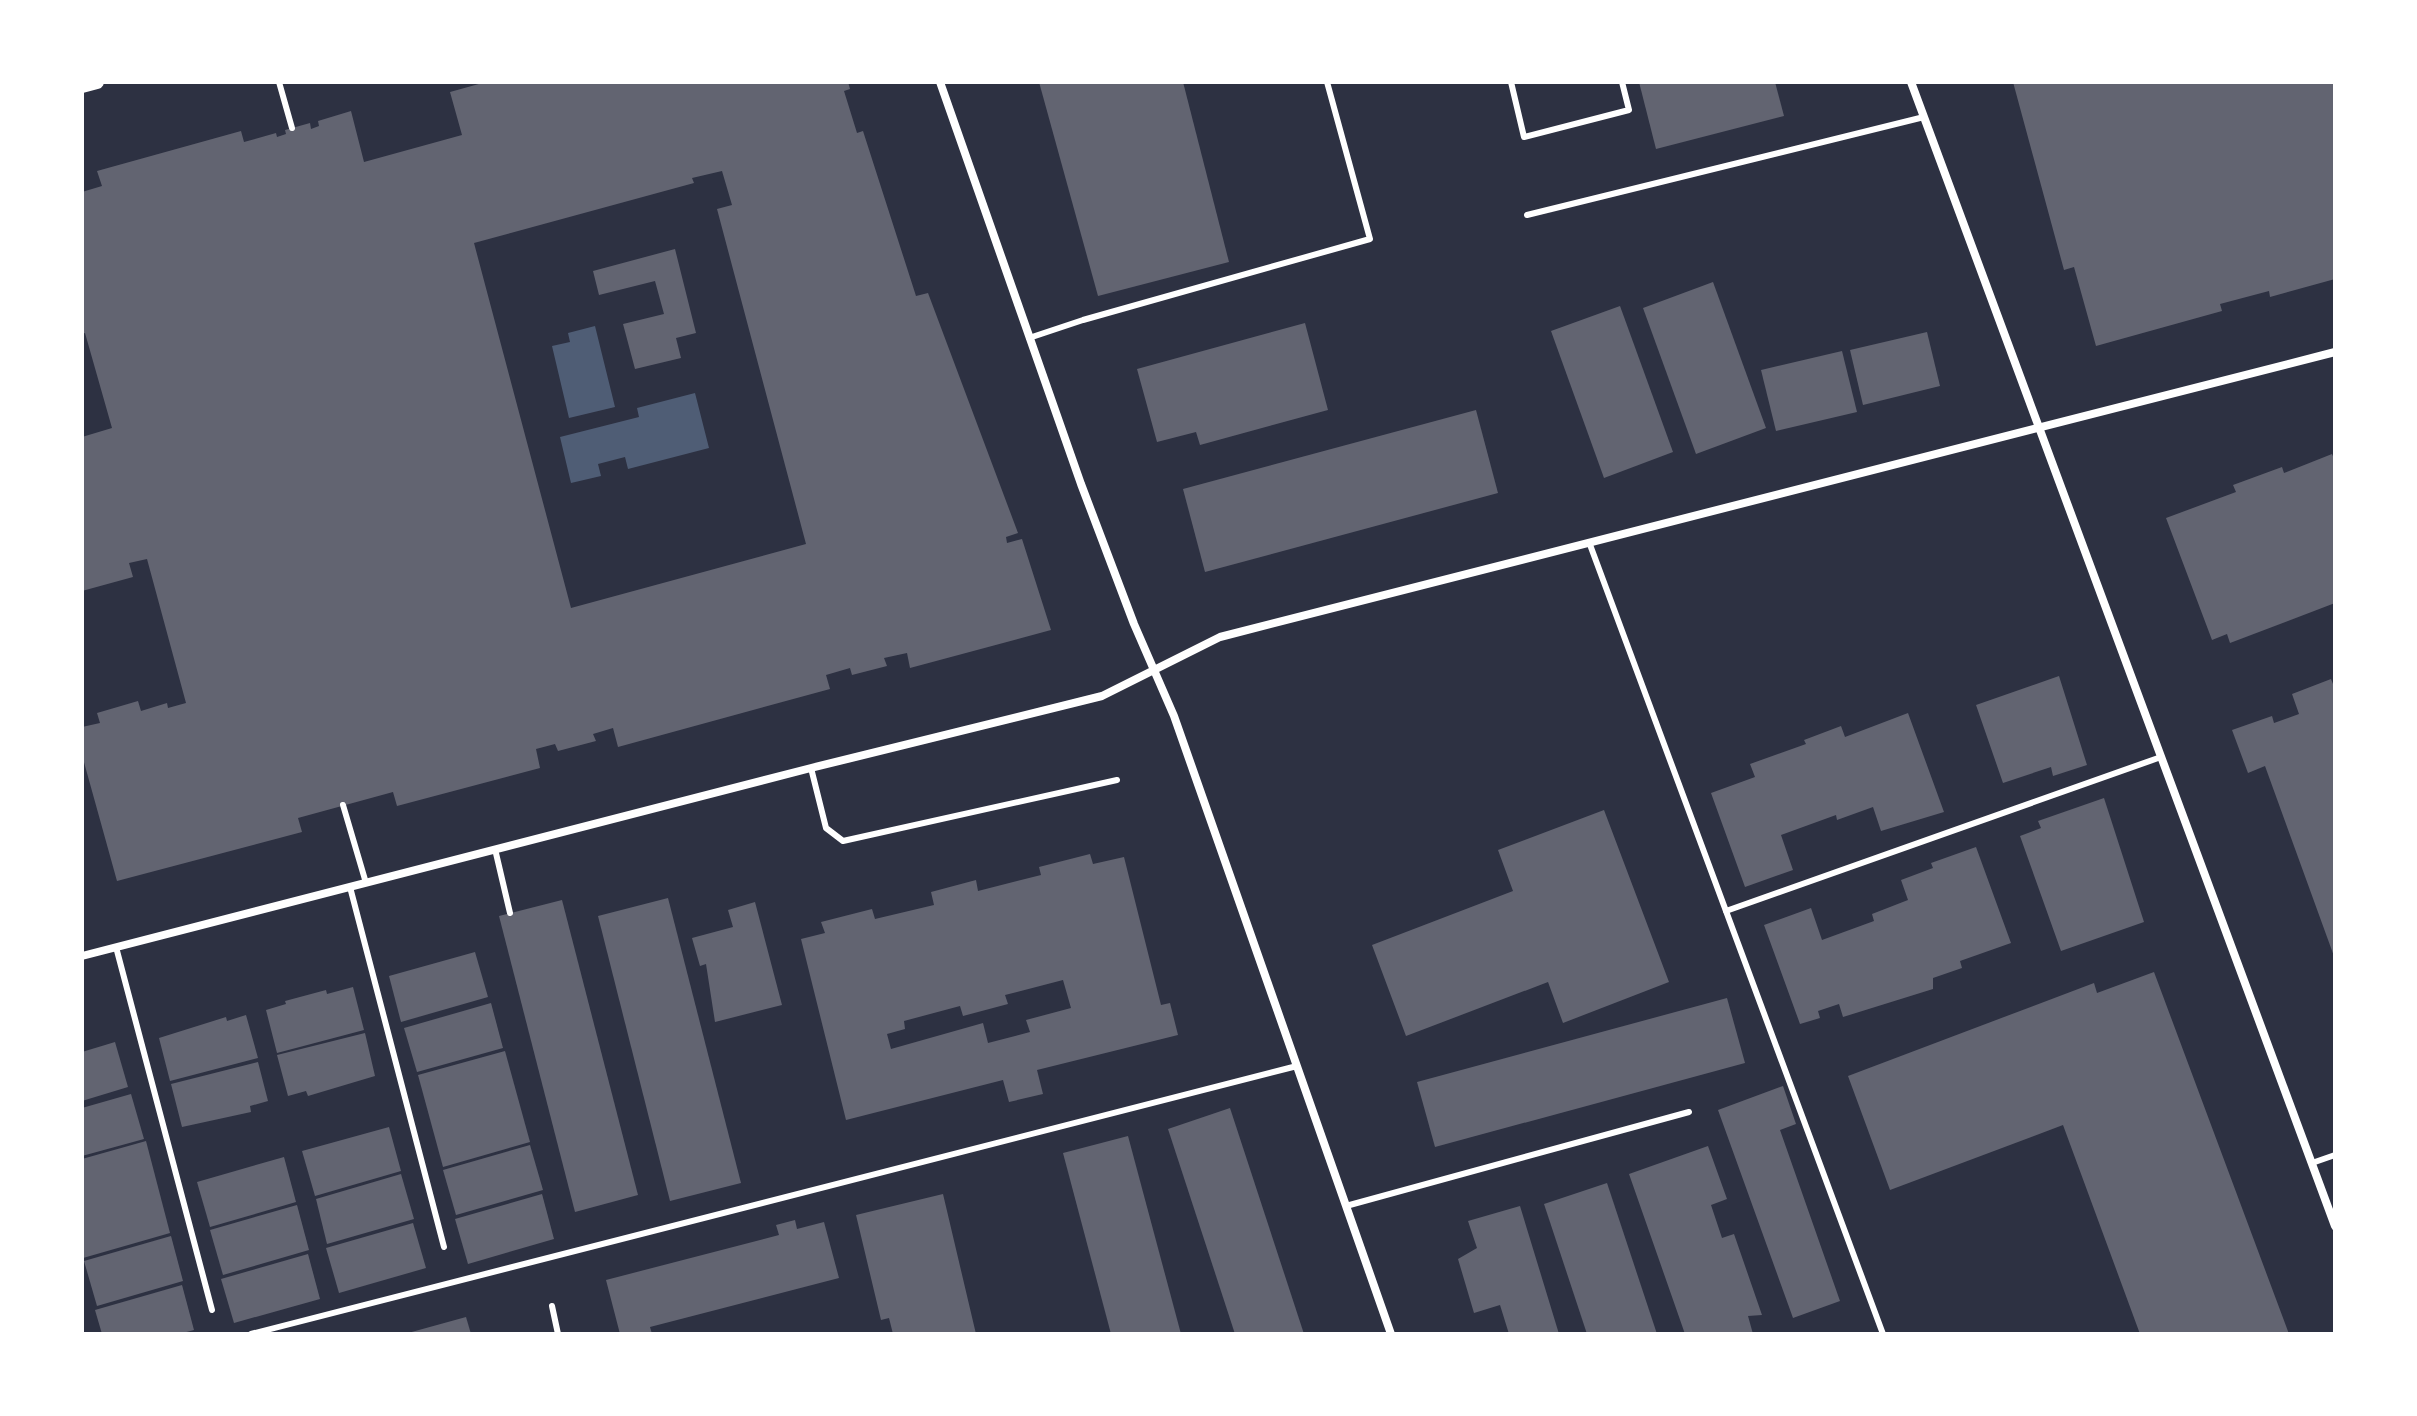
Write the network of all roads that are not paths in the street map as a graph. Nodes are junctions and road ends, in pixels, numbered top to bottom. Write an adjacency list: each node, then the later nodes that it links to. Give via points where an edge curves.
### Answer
1 (97, 82): 8 (street)
2 (279, 82): 10 (lane)
3 (940, 82): 12 (street)
4 (1327, 82): 12 (lane, via 1370,239)
5 (1511, 82): 6 (lane, via 1524,137 1629,110)
6 (1622, 82)
7 (1911, 82): 9 (street)
8 (82, 86)
9 (1924, 117): 11 (lane); 14 (street)
10 (292, 128)
11 (1527, 215)
12 (1029, 338): 16 (street)
13 (2335, 352): 14 (street)
14 (2039, 429): 15 (street); 17 (street)
15 (1589, 542): 16 (street, via 1220,637); 24 (lane)
16 (1155, 671): 18 (street, via 1102,696); 28 (street)
17 (2161, 757): 24 (lane); 31 (street)
18 (811, 768): 19 (lane, via 826,828 843,841); 21 (street)
19 (1117, 780)
20 (343, 805): 22 (lane)
21 (495, 849): 22 (street); 25 (lane)
22 (366, 883): 23 (street)
23 (350, 887): 26 (street); 34 (lane)
24 (1726, 911): 40 (lane)
25 (510, 913)
26 (116, 947): 27 (street); 36 (lane)
27 (82, 956)
28 (1297, 1066): 32 (street); 37 (lane)
29 (1689, 1112): 32 (lane)
30 (2335, 1155): 31 (lane)
31 (2312, 1163): 33 (street)
32 (1346, 1206): 39 (street)
33 (2335, 1226)
34 (444, 1247)
35 (552, 1306): 38 (lane)
36 (212, 1310)
37 (251, 1334)
38 (558, 1334)
39 (1391, 1334)
40 (1883, 1334)

